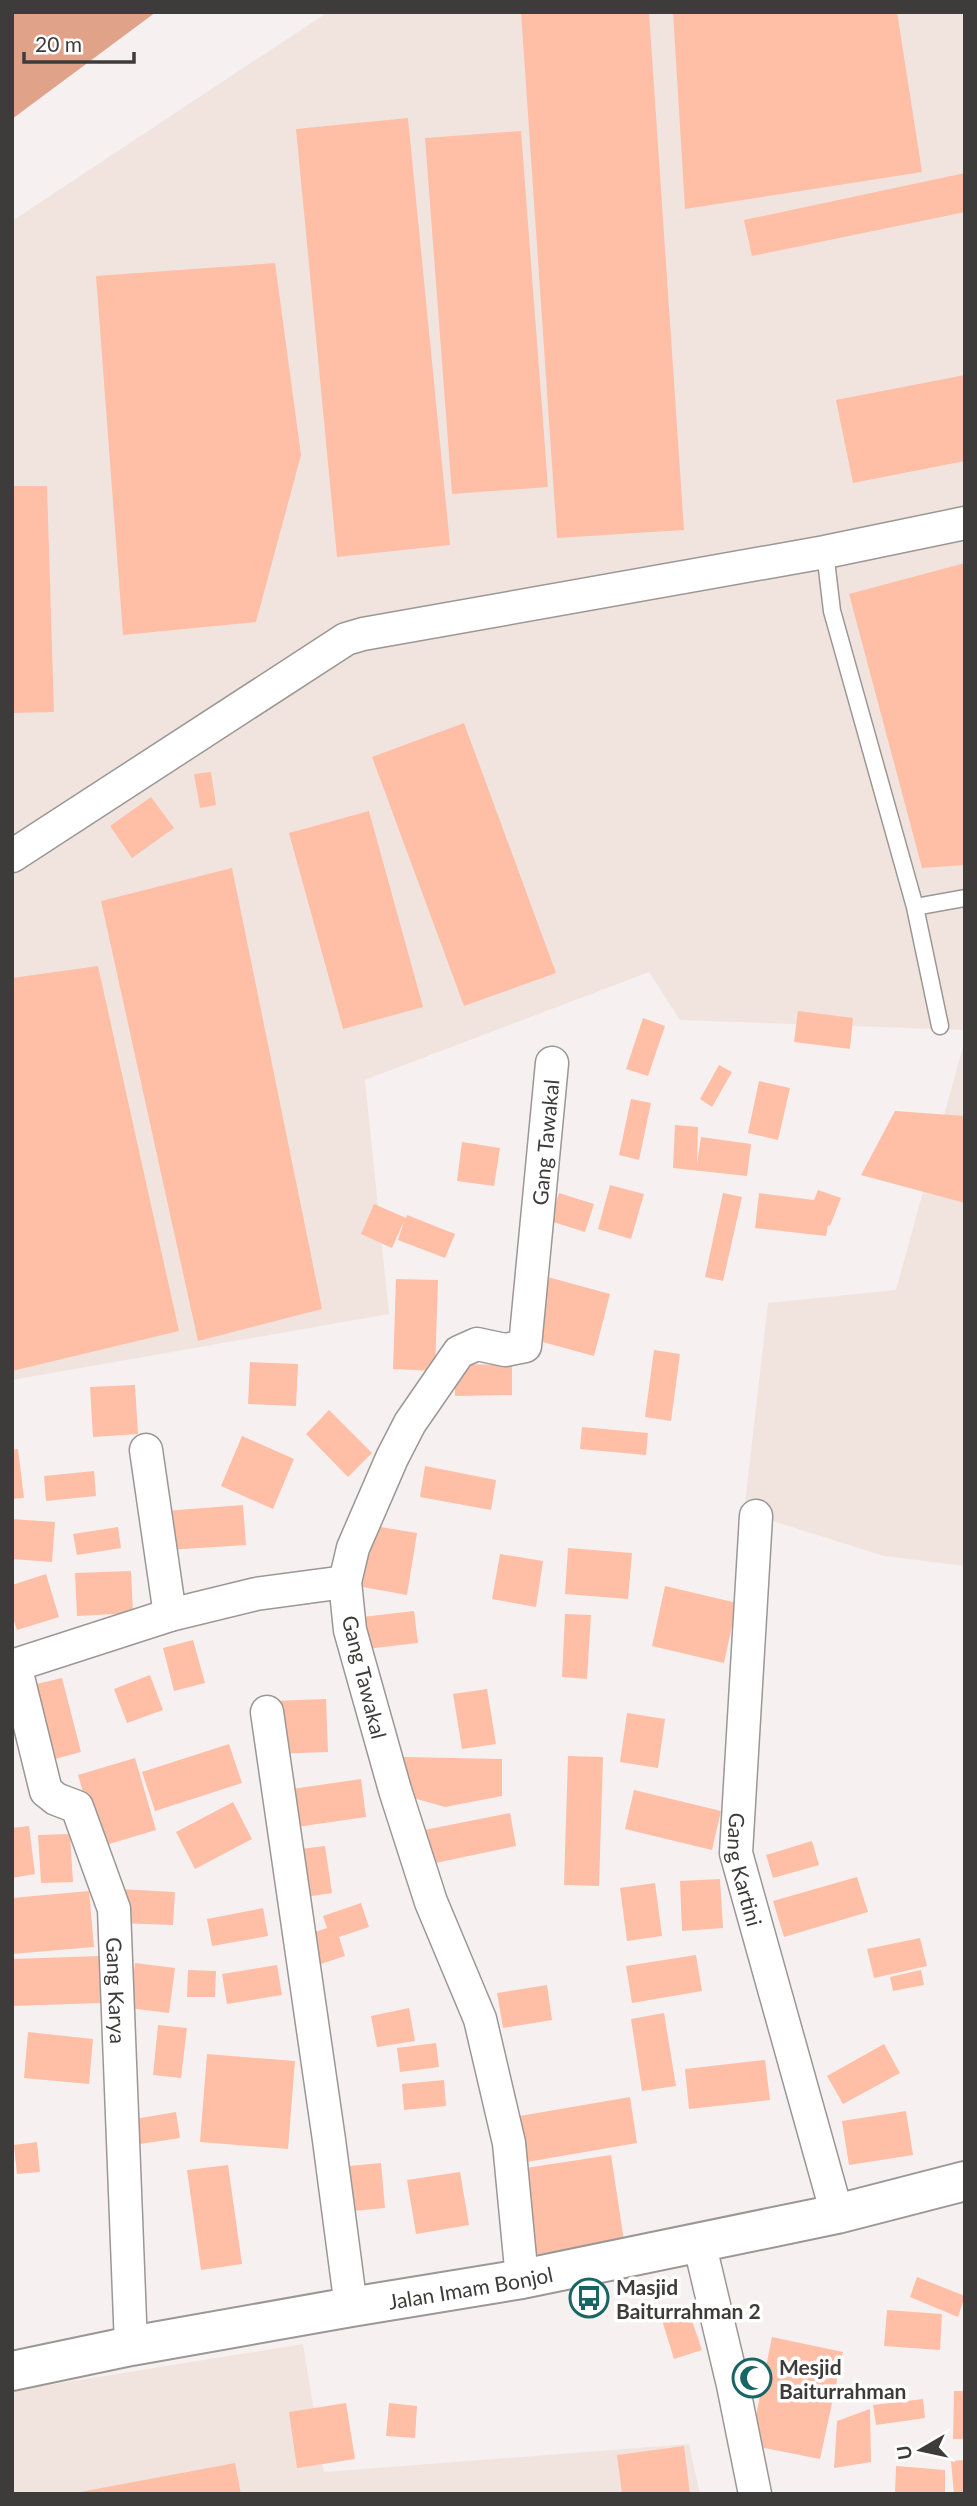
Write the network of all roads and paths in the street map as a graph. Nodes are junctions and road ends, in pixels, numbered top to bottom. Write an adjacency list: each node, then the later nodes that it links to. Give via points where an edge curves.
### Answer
1 (965, 523): 2 (street)
2 (825, 552): 3 (street, via 346,639); 5 (lane, via 832,611)
3 (12, 856)
4 (965, 898): 5 (lane)
5 (915, 906): 6 (lane)
6 (940, 1026)
7 (552, 1063): 10 (street, Gang Tawakal, via 525,1346 505,1350 477,1344 459,1352 392,1458 353,1548)
8 (146, 1450): 11 (street)
9 (756, 1516): 15 (street, Gang Kartini, via 736,1853)
10 (345, 1583): 11 (street, via 256,1594); 17 (street, Gang Tawakal, via 350,1630 395,1790 431,1902 480,2019 509,2143)
11 (170, 1615): 12 (street)
12 (13, 1665): 19 (street, Gang Karya, via 46,1791 77,1807 114,1909)
13 (267, 1712): 18 (street)
14 (965, 2181): 15 (main road, Jalan Imam Bonjol)
15 (837, 2214): 16 (main road, Jalan Imam Bonjol)
16 (699, 2242): 17 (main road, Jalan Imam Bonjol); 21 (street)
17 (522, 2279): 18 (main road, Jalan Imam Bonjol)
18 (351, 2307): 19 (main road, Jalan Imam Bonjol)
19 (131, 2346): 20 (main road, Jalan Imam Bonjol)
20 (12, 2371)
21 (755, 2494)

